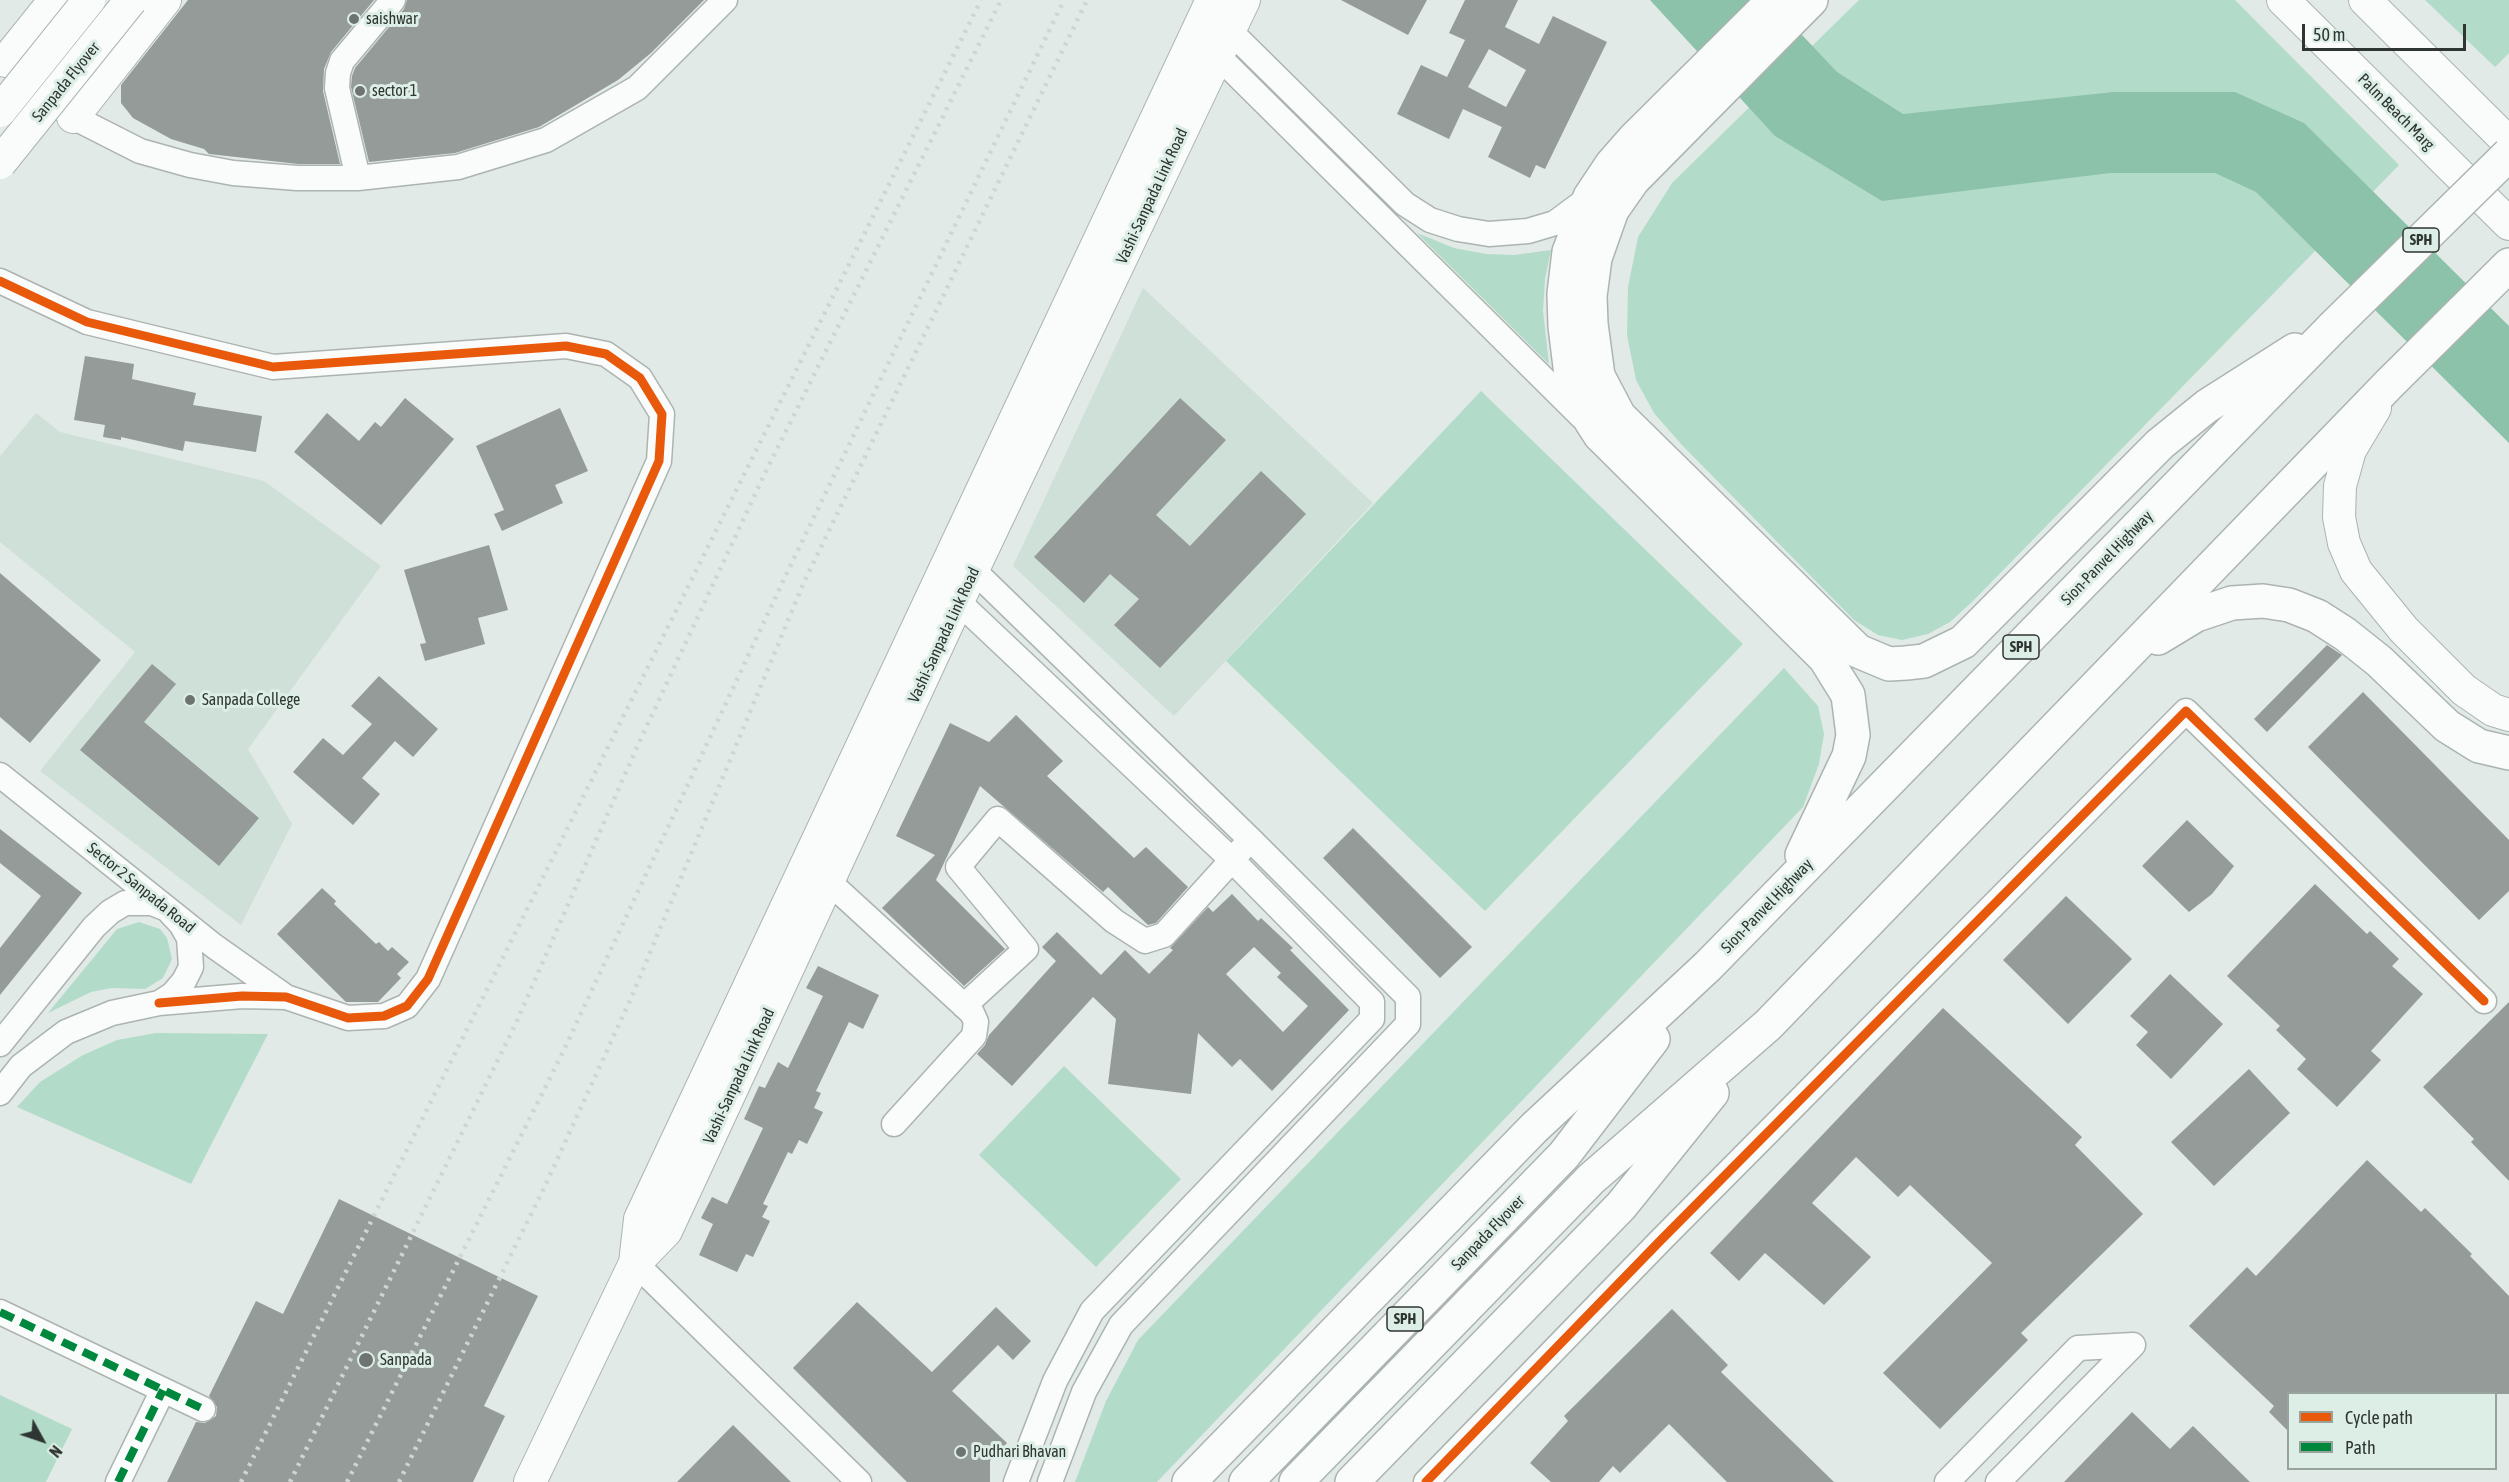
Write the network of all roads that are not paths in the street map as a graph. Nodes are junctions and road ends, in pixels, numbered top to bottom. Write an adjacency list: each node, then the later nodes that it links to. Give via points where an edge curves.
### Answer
1 (55, 0): 12 (main road)
2 (89, 0): 13 (main road, Sanpada Flyover, bridge)
3 (131, 0): 18 (main road, Sanpada Flyover, bridge)
4 (165, 0): 14 (main road)
5 (393, 0): 19 (street, via 342,61 338,73 337,88)
6 (1244, 0): 11 (main road, Vashi-Sanpada Link Road)
7 (2283, 0): 21 (main road, Palm Beach Marg)
8 (2365, 0): 15 (main road)
9 (720, 2): 19 (street, via 637,88 546,140 458,167)
10 (1795, 3): 16 (highway)
11 (1211, 29): 20 (street, via 1405,204 1430,220 1490,234 1528,231 1555,223); 26 (street); 27 (main road, Vashi-Sanpada Link Road)
12 (3, 61): 14 (street)
13 (0, 111)
14 (73, 117): 19 (street, via 141,151 190,165 297,178)
15 (2509, 143)
16 (1643, 148): 20 (highway, via 1612,164); 26 (highway, via 1612,210 1595,258 1591,286 1591,324)
17 (2509, 154): 24 (highway, Sion-Panvel Highway / SPH, bridge)
18 (0, 163)
19 (358, 178)
20 (1590, 197): 26 (highway, via 1569,252 1565,326 1572,383 1584,410)
21 (2509, 224)
22 (2509, 265): 25 (highway, SPH)
23 (0, 281): 41 (street, via 87,322 273,368 566,346 606,354 640,378 662,414 659,461 428,979 407,1006 384,1016 348,1018)
24 (2333, 327): 26 (highway, via 2207,406 2160,444 1981,626 1963,642 1924,661 1889,664 1858,651); 37 (highway, Sion-Panvel Highway / SPH)
25 (2389, 384): 29 (highway, SPH); 30 (main road, via 2350,450 2340,486 2339,517 2344,543 2356,571 2404,630 2464,690 2493,710)
26 (1609, 426): 37 (highway, via 1825,658 1848,695 1853,735 1850,756)
27 (964, 561): 28 (main road, Vashi-Sanpada Link Road); 33 (street)
28 (949, 592): 35 (street); 36 (main road, Vashi-Sanpada Link Road)
29 (2118, 663): 31 (highway, via 2196,615 2232,603 2289,604 2345,634 2447,726 2479,746); 46 (highway, SPH)
30 (2509, 715)
31 (2509, 753)
32 (0, 775): 34 (street, Sector 2 Sanpada Road)
33 (1251, 840): 35 (street); 59 (street, via 1408,997 1408,1024 1121,1325 1084,1392)
34 (101, 856): 38 (street, Sector 2 Sanpada Road); 39 (street, via 116,884)
35 (1232, 860): 45 (street, via 1164,935 1145,941 1114,921 998,819 958,867 1026,949); 58 (street, via 1372,1002 1372,1019 1092,1311 1055,1381)
36 (819, 872): 45 (street); 51 (main road, Vashi-Sanpada Link Road, via 666,1231)
37 (1788, 884): 40 (highway, Sion-Panvel Highway / SPH)
38 (167, 909): 39 (street, via 139,902 125,903); 41 (street, Sector 2 Sanpada Road); 44 (street, via 189,938 190,967 179,988)
39 (110, 912): 43 (street)
40 (1708, 966): 60 (highway, via 1534,1128); 61 (highway, Sanpada Flyover / SPH, via 1564,1155)
41 (286, 996): 44 (street)
42 (2484, 1001): 64 (street, via 2186,711)
43 (32, 1003): 47 (street, via 32,1019 39,1028); 48 (street)
44 (159, 1003): 47 (street, via 112,1013)
45 (964, 1006): 50 (street, via 976,1022 974,1036)
46 (1768, 1024): 62 (highway, SPH, via 1591,1179); 63 (highway, via 1621,1206)
47 (66, 1032): 49 (street, via 21,1066)
48 (0, 1044)
49 (0, 1093)
50 (894, 1124)
51 (635, 1263): 56 (main road, Vashi-Sanpada Link Road); 57 (street)
52 (0, 1312): 53 (street)
53 (163, 1390): 54 (street); 55 (street)
54 (203, 1410)
55 (118, 1482)
56 (530, 1482)
57 (859, 1482)
58 (1016, 1482)
59 (1050, 1482)
60 (1189, 1482)
61 (1246, 1482)
62 (1296, 1482)
63 (1352, 1482)
64 (1426, 1482)
65 (1947, 1482): 66 (street, via 2078,1348 2133,1345)
66 (1998, 1482)

